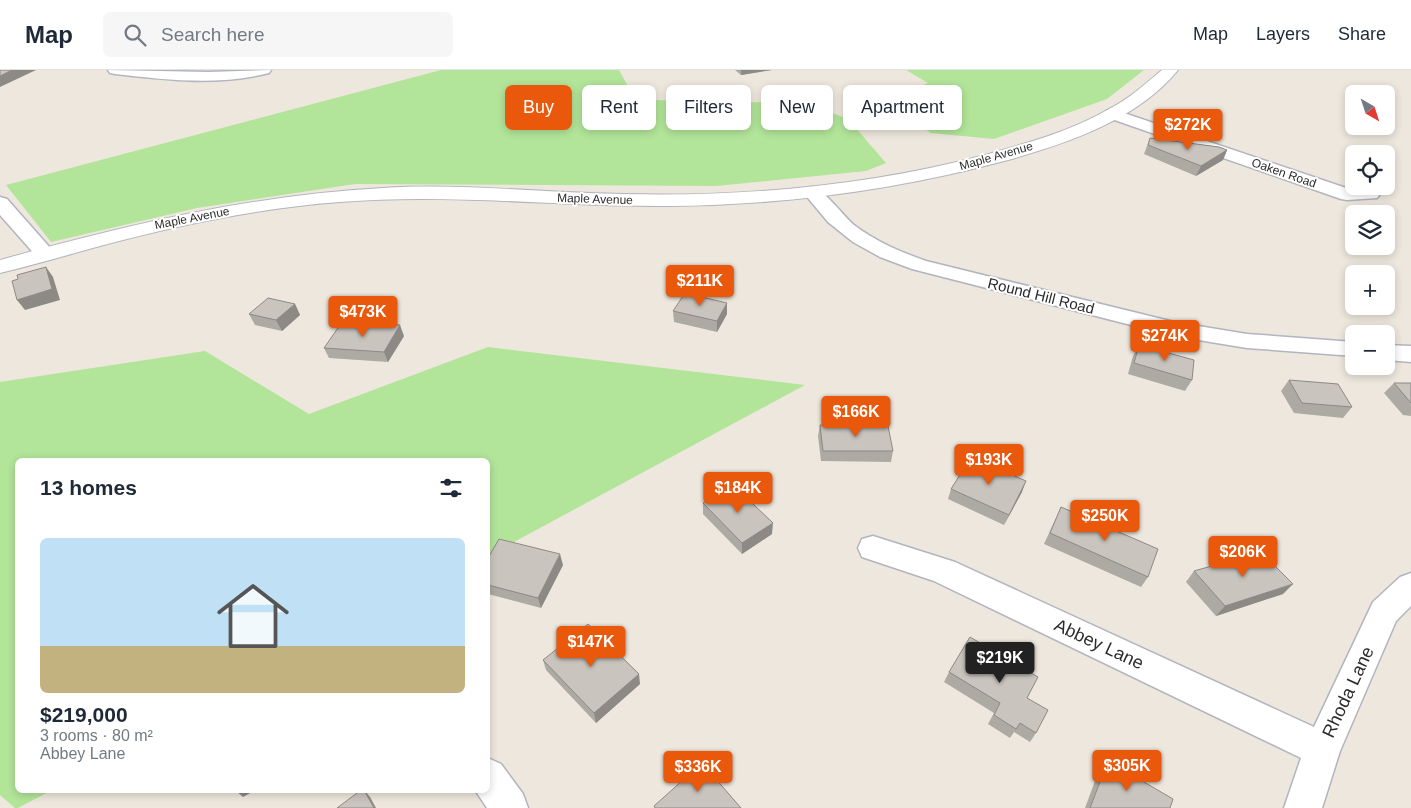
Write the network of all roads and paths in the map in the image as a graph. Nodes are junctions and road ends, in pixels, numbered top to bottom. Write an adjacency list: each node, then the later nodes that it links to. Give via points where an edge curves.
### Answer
1 (115, 70): 2 (street, via 189,77 228,76)
2 (264, 70)
3 (1172, 70): 4 (main road, Maple Avenue)
4 (1112, 114): 5 (main road, Maple Avenue, via 1055,139 970,165); 6 (street, Oaken Road)
5 (812, 192): 8 (main road, Maple Avenue, via 645,201 428,192 344,196 197,216); 10 (street, Round Hill Road, via 854,236 882,252 919,265 1174,329 1247,341)
6 (1345, 193)
7 (0, 203): 8 (street)
8 (45, 254): 9 (main road, Maple Avenue)
9 (0, 267)
10 (1345, 348)
11 (1395, 353): 12 (street)
12 (1411, 354)
13 (873, 548): 15 (street, Abbey Lane, via 944,571)
14 (1411, 586): 15 (street, Rhoda Lane, via 1384,612)
15 (1322, 749): 18 (street, Rhoda Lane)
16 (490, 780): 17 (street)
17 (509, 808)
18 (1303, 808)

